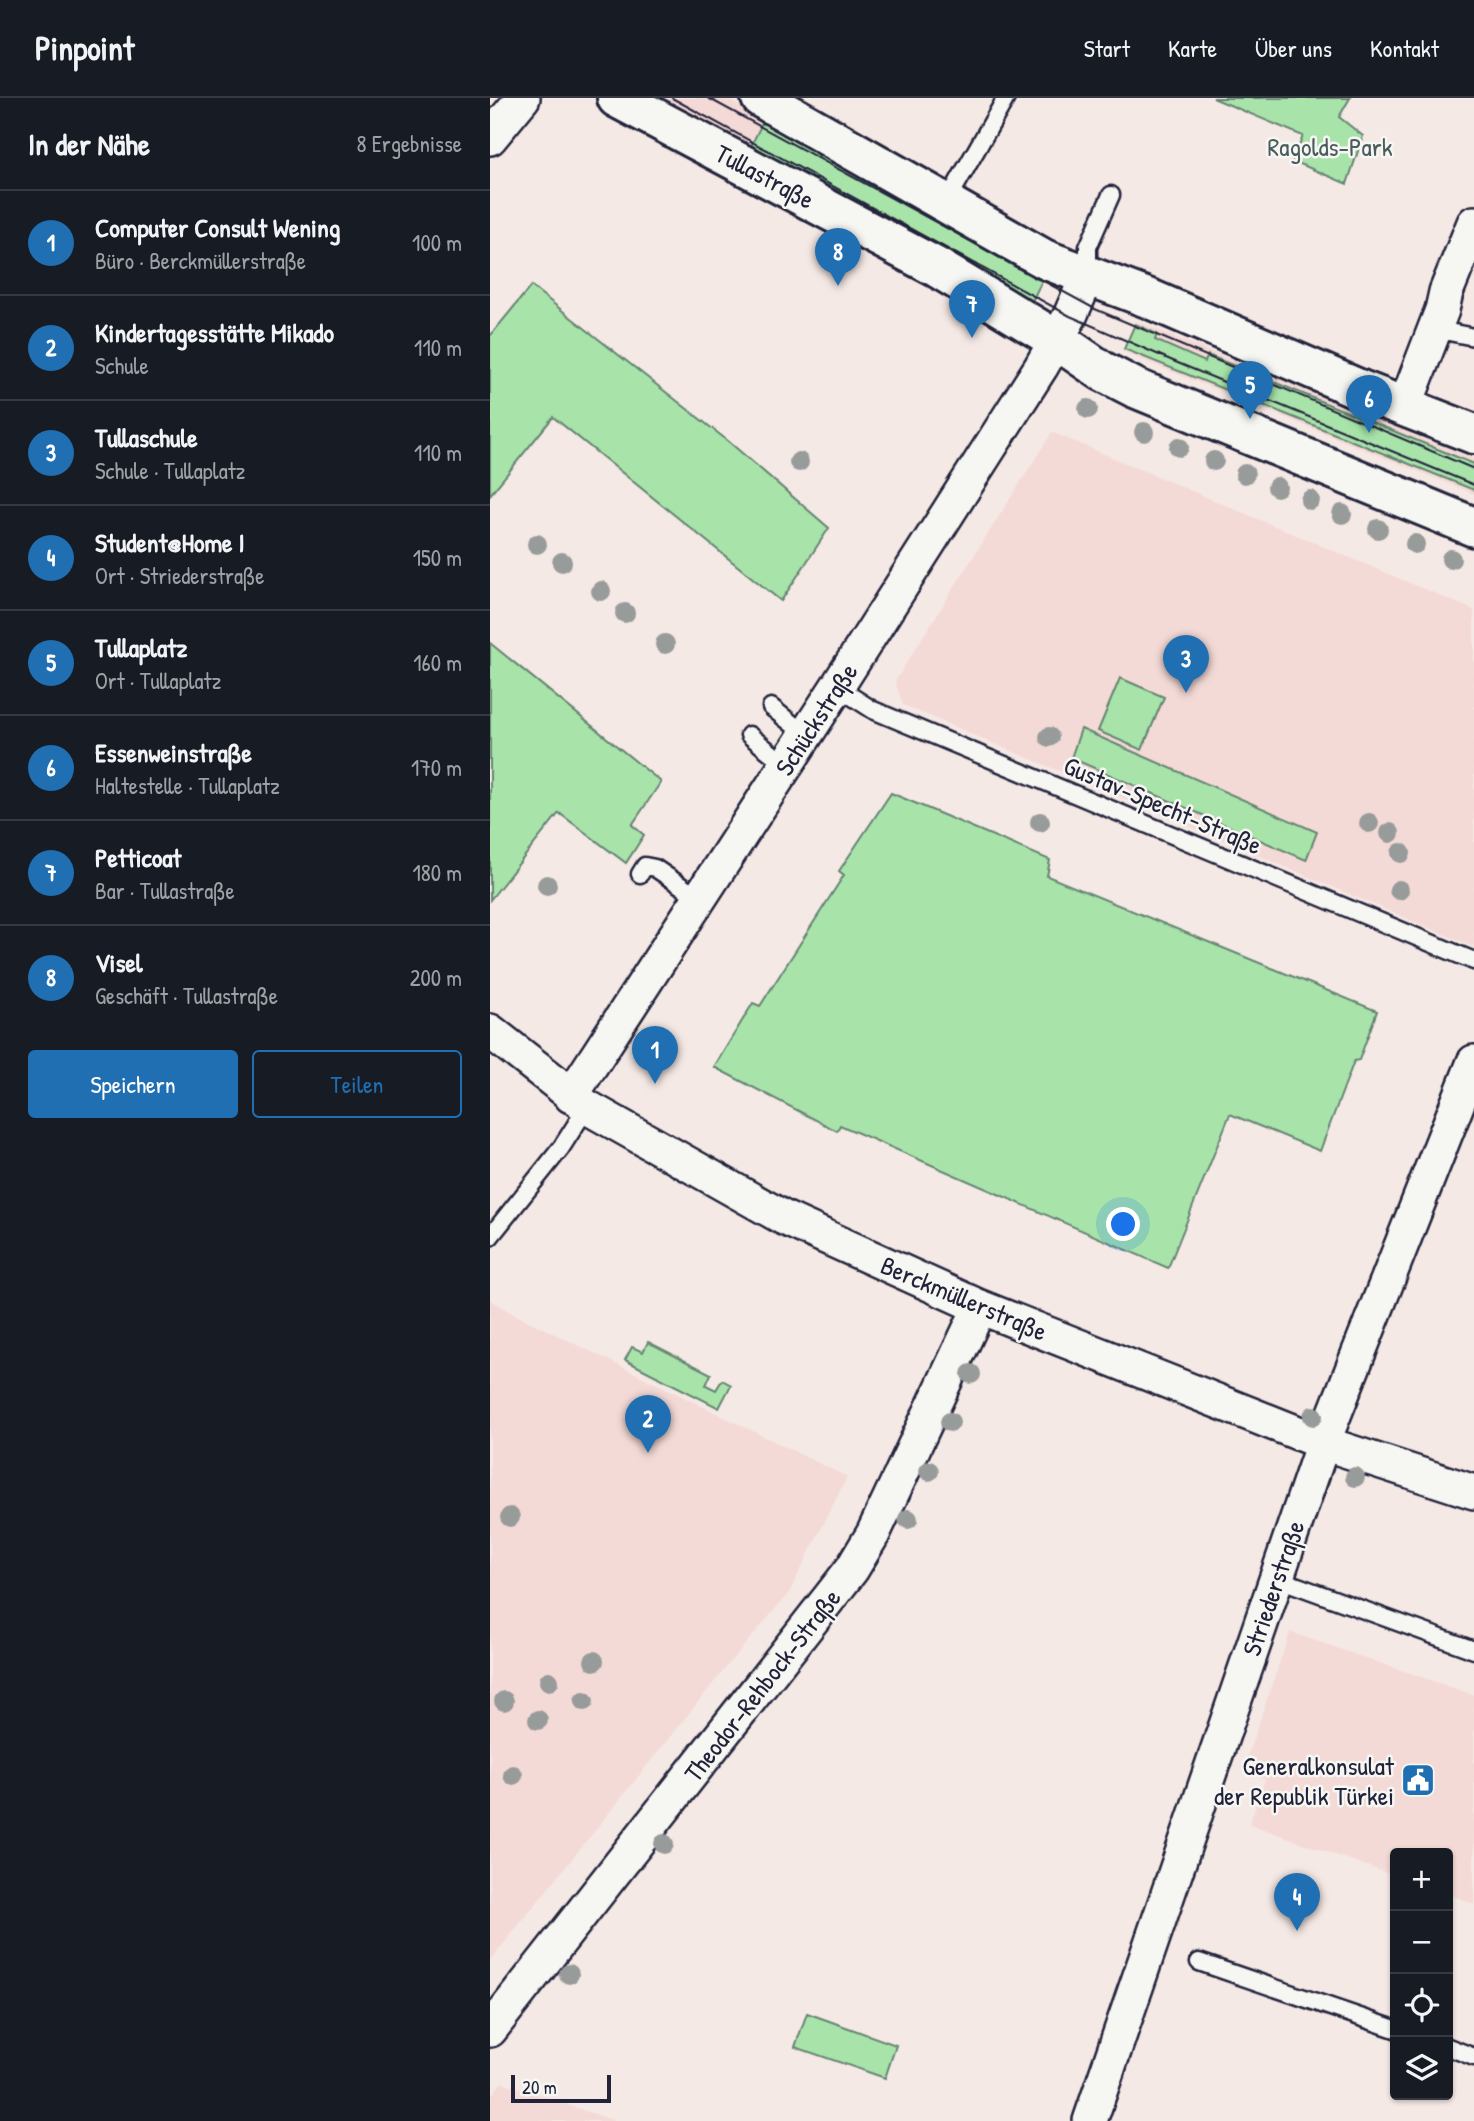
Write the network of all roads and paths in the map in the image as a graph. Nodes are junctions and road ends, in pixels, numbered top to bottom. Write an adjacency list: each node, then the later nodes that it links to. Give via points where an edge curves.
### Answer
1 (523, 98): 5 (street)
2 (617, 98): 12 (street, Tullastraße, via 936,267)
3 (761, 98): 7 (street)
4 (1006, 98): 7 (lane)
5 (490, 138)
6 (1111, 195): 9 (lane, via 1088,247)
7 (946, 203): 9 (street, via 1044,259)
8 (1474, 223): 10 (street)
9 (1088, 275): 12 (street, Schückstraße); 13 (street)
10 (1434, 329): 11 (lane); 13 (street)
11 (1474, 337)
12 (1057, 340): 15 (street, Tullastraße, via 1135,388); 16 (street, Schückstraße)
13 (1405, 406): 14 (street)
14 (1474, 434)
15 (1474, 527)
16 (837, 687): 19 (street, Schückstraße); 23 (lane, Gustav-Specht-Straße, via 873,710)
17 (771, 707): 19 (lane)
18 (749, 735): 20 (lane)
19 (806, 735): 20 (street, Schückstraße)
20 (786, 765): 22 (street, Schückstraße)
21 (640, 874): 22 (lane, via 645,866 655,868)
22 (699, 898): 26 (street, Schückstraße)
23 (1474, 961)
24 (490, 1031): 26 (street, Berckmüllerstraße)
25 (1474, 1062): 29 (street, Striederstraße)
26 (579, 1102): 27 (lane, via 561,1149); 28 (street, Berckmüllerstraße, via 784,1219)
27 (490, 1237)
28 (980, 1307): 29 (street, Berckmüllerstraße); 35 (street, Theodor-Rehbock-Straße, via 857,1562)
29 (1323, 1443): 30 (street, Berckmüllerstraße); 31 (street, Striederstraße)
30 (1474, 1492)
31 (1276, 1578): 32 (lane); 38 (street, Striederstraße)
32 (1474, 1650)
33 (1199, 1962): 34 (lane)
34 (1390, 2027)
35 (490, 2030)
36 (1453, 2050): 37 (lane)
37 (1474, 2057)
38 (1090, 2121)

